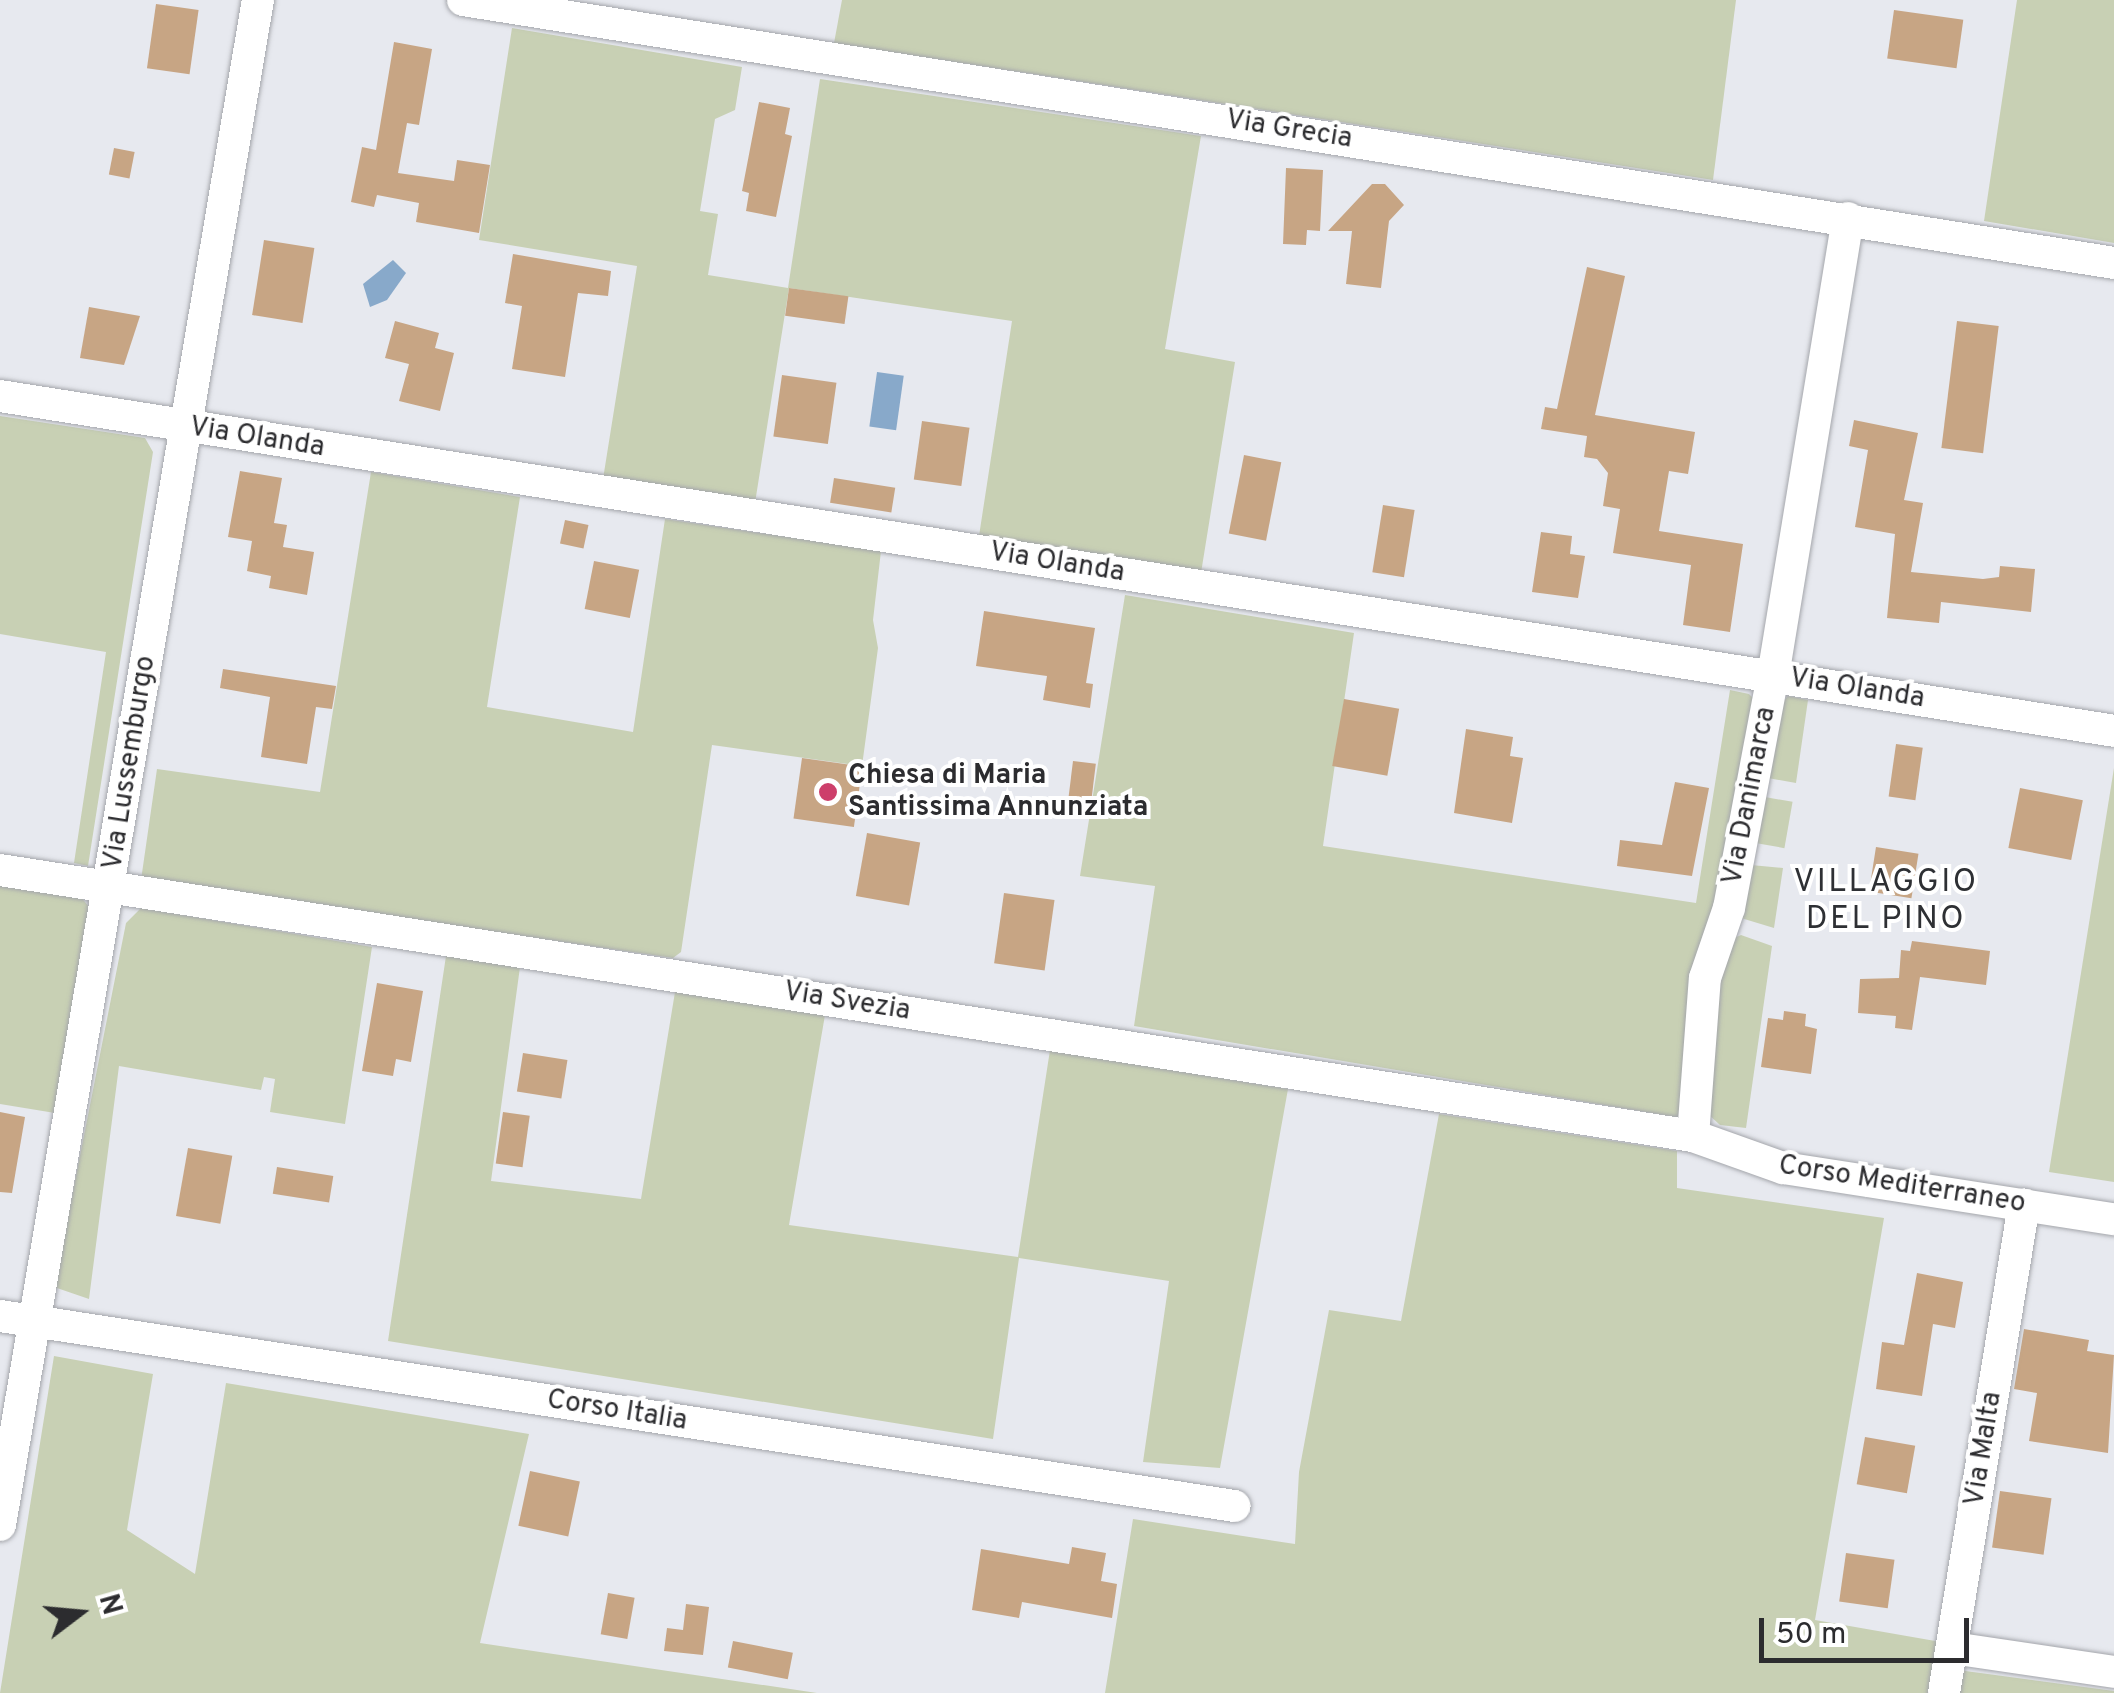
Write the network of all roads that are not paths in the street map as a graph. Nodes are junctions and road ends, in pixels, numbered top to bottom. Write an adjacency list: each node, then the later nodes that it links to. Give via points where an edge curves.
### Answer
1 (258, 0): 6 (street, Via Lussemburgo)
2 (463, 0): 3 (street, Via Grecia)
3 (1848, 218): 4 (street, Via Grecia); 7 (street, Via Danimarca)
4 (2114, 262)
5 (0, 396): 6 (street, Via Olanda)
6 (184, 426): 7 (street, Via Olanda); 10 (street, Via Lussemburgo)
7 (1773, 676): 8 (street, Via Olanda); 11 (street, Via Danimarca, via 1728,908 1705,978)
8 (2114, 731)
9 (0, 870): 10 (street, Via Svezia)
10 (110, 886): 11 (street, Via Svezia); 15 (street, Via Lussemburgo)
11 (1693, 1136): 12 (street, Corso Mediterraneo, via 1782,1168)
12 (2024, 1205): 13 (street, Corso Mediterraneo); 18 (street, Via Malta)
13 (2114, 1219)
14 (0, 1316): 15 (street, Corso Italia)
15 (36, 1322): 16 (street, Corso Italia); 17 (street, Via Lussemburgo)
16 (1234, 1506)
17 (0, 1525)
18 (1952, 1648): 19 (street); 20 (street, Via Malta)
19 (2114, 1672)
20 (1944, 1693)

